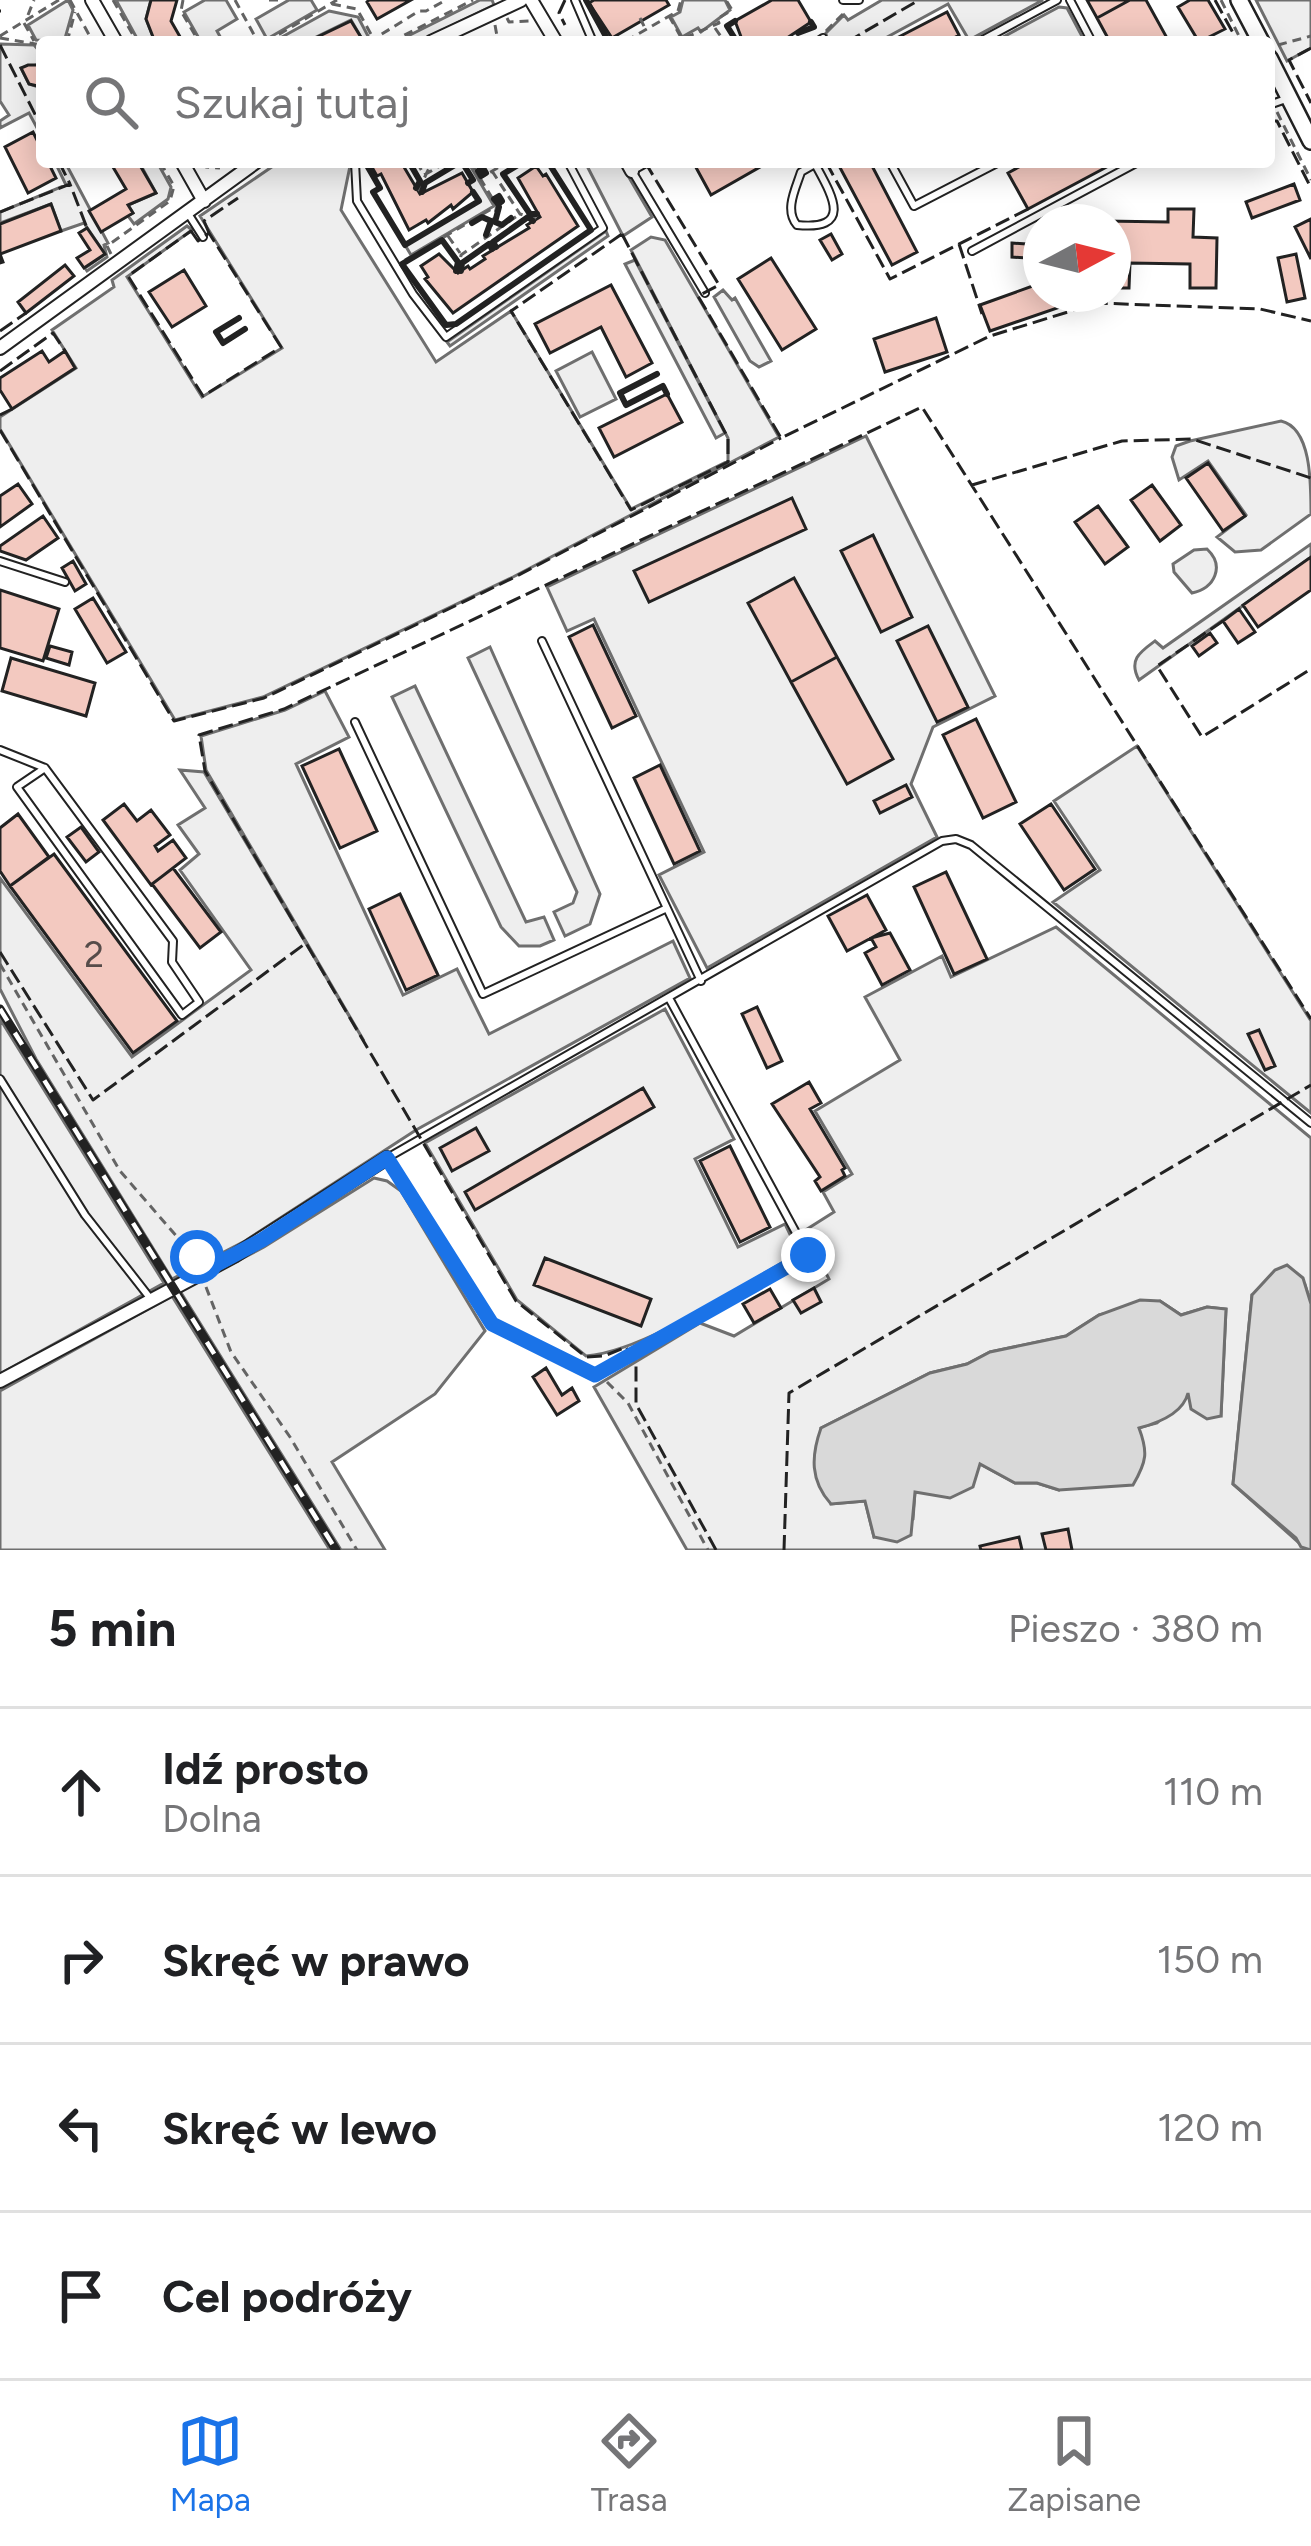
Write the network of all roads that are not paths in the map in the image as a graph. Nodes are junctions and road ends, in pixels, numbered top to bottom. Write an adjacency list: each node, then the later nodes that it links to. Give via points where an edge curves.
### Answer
1 (92, 0): 10 (street)
2 (521, 0): 11 (street)
3 (531, 0): 12 (street)
4 (575, 0): 13 (lane)
5 (860, 0): 9 (lane)
6 (1058, 0): 14 (lane)
7 (1070, 0): 15 (lane)
8 (1239, 0): 16 (street)
9 (846, 1)
10 (113, 36)
11 (444, 36)
12 (552, 36)
13 (590, 36)
14 (990, 36)
15 (1089, 36)
16 (1258, 36)
17 (1277, 102): 18 (street)
18 (1311, 141)
19 (185, 168): 29 (street)
20 (248, 168): 29 (street)
21 (355, 168): 22 (lane, via 357,201 446,338 603,228)
22 (571, 168)
23 (630, 168): 33 (lane)
24 (807, 168): 25 (lane, via 792,219 819,226 835,212)
25 (817, 168)
26 (893, 168): 27 (lane, via 914,206)
27 (987, 168)
28 (1127, 168): 32 (lane)
29 (203, 201): 30 (street)
30 (187, 212): 31 (lane); 34 (street)
31 (203, 237)
32 (972, 251)
33 (705, 292)
34 (0, 348)
35 (0, 561): 36 (lane)
36 (65, 581)
37 (542, 641): 41 (lane)
38 (355, 722): 41 (lane, via 483,994)
39 (0, 750): 40 (lane)
40 (45, 768): 40 (lane, via 173,941 172,962 199,1002 182,1015 17,787)
41 (665, 909): 42 (lane)
42 (701, 981): 43 (lane); 45 (lane, via 956,839)
43 (669, 998): 46 (lane); 46 (lane, via 808,1255 595,1375 492,1324)
44 (0, 1079): 47 (lane, via 85,1215)
45 (1311, 1123)
46 (387, 1158): 47 (street, via 262,1240)
47 (150, 1299): 48 (street)
48 (0, 1381)

